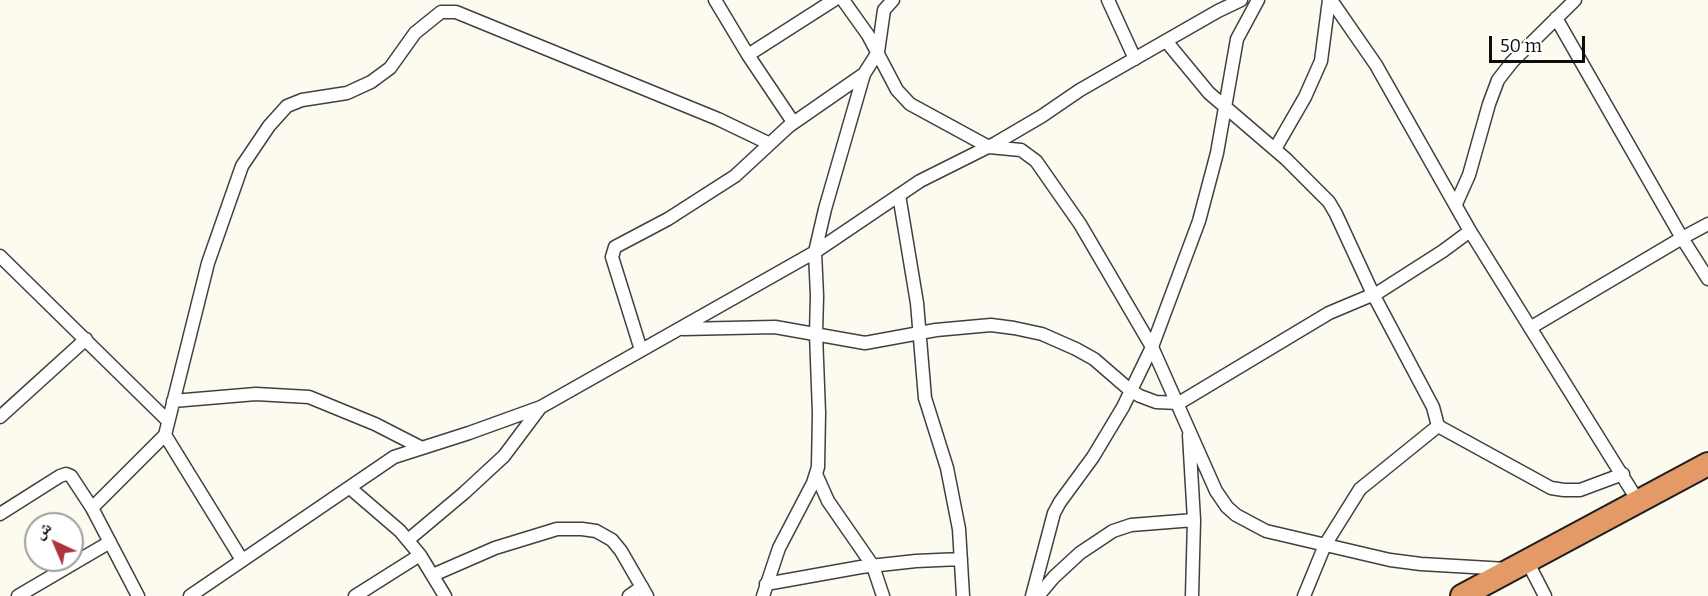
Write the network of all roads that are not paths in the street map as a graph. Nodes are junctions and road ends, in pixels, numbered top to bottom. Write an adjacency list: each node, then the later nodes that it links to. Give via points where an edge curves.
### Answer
1 (715, 0): 13 (street)
2 (834, 0): 13 (street)
3 (843, 0): 12 (street)
4 (893, 0): 12 (street, via 884,10)
5 (1108, 0): 14 (street)
6 (1241, 0): 11 (street)
7 (1258, 0): 16 (street, via 1239,34)
8 (1330, 0): 20 (street, via 1321,61); 22 (street, via 1376,65)
9 (1575, 0): 10 (street)
10 (1556, 18): 22 (street, via 1498,80 1469,175); 25 (street)
11 (1166, 41): 14 (street); 16 (street)
12 (878, 52): 15 (street); 19 (street, via 897,90 910,104)
13 (748, 55): 17 (street)
14 (1135, 59): 19 (street)
15 (864, 74): 17 (street); 26 (street)
16 (1224, 106): 20 (street); 35 (street, via 1200,220)
17 (793, 122): 18 (street)
18 (768, 143): 36 (street, via 735,176 612,252); 38 (street, via 456,12 441,12 415,33 390,68 371,82 347,93 287,106 269,126 242,166 208,263)
19 (989, 147): 21 (street); 35 (street, via 1021,150 1036,161 1080,224)
20 (1275, 149): 29 (street, via 1329,202)
21 (899, 195): 26 (street); 32 (street)
22 (1456, 204): 24 (street)
23 (1708, 224): 25 (street)
24 (1470, 231): 29 (street); 30 (street)
25 (1682, 238): 28 (street); 30 (street)
26 (816, 252): 31 (street); 33 (street)
27 (0, 256): 34 (street)
28 (1708, 279)
29 (1373, 294): 39 (street, via 1329,313); 44 (street, via 1433,407)
30 (1530, 328): 49 (street)
31 (679, 329): 33 (street, via 770,326); 36 (street)
32 (921, 333): 33 (street, via 865,344); 37 (street, via 991,325 1042,334 1094,360); 59 (street, via 925,398 947,468)
33 (816, 334): 48 (street)
34 (86, 339): 41 (street); 42 (street)
35 (1152, 347): 37 (street); 39 (street)
36 (641, 350): 40 (street)
37 (1131, 391): 39 (street, via 1156,402); 74 (street, via 1093,457 1059,502)
38 (173, 401): 42 (street); 46 (street, via 256,394 309,397)
39 (1179, 403): 43 (street)
40 (541, 407): 46 (street); 55 (street, via 504,456)
41 (0, 417)
42 (168, 421): 45 (street)
43 (1189, 425): 54 (street); 57 (street, via 1216,491 1227,507 1266,531)
44 (1438, 426): 49 (street, via 1551,488 1580,490); 57 (street, via 1360,489)
45 (165, 435): 52 (street); 60 (street)
46 (420, 447): 50 (street, via 394,457)
47 (1708, 464): 51 (highway)
48 (816, 474): 62 (street, via 828,501); 64 (street, via 779,548)
49 (1623, 474): 51 (street)
50 (350, 488): 55 (street); 60 (street)
51 (1638, 501): 61 (highway)
52 (92, 508): 53 (street, via 66,474); 56 (street)
53 (0, 514)
54 (1194, 520): 75 (street, via 1131,525 1113,531 1080,553); 76 (street)
55 (408, 540): 58 (street)
56 (110, 542): 66 (street); 67 (street)
57 (1325, 545): 61 (street, via 1421,564); 77 (street)
58 (420, 555): 63 (street); 69 (street)
59 (961, 559): 62 (street); 73 (street)
60 (242, 560): 68 (street)
61 (1519, 565): 78 (highway); 79 (street)
62 (873, 566): 64 (street); 72 (street)
63 (433, 575): 65 (street, via 495,548 557,528 582,529 612,540); 70 (street)
64 (764, 590)
65 (645, 592): 71 (street)
66 (18, 596)
67 (138, 596)
68 (190, 596)
69 (355, 596)
70 (445, 596)
71 (629, 596)
72 (883, 596)
73 (963, 596)
74 (1032, 596)
75 (1038, 596)
76 (1192, 596)
77 (1304, 596)
78 (1462, 596)
79 (1545, 596)

